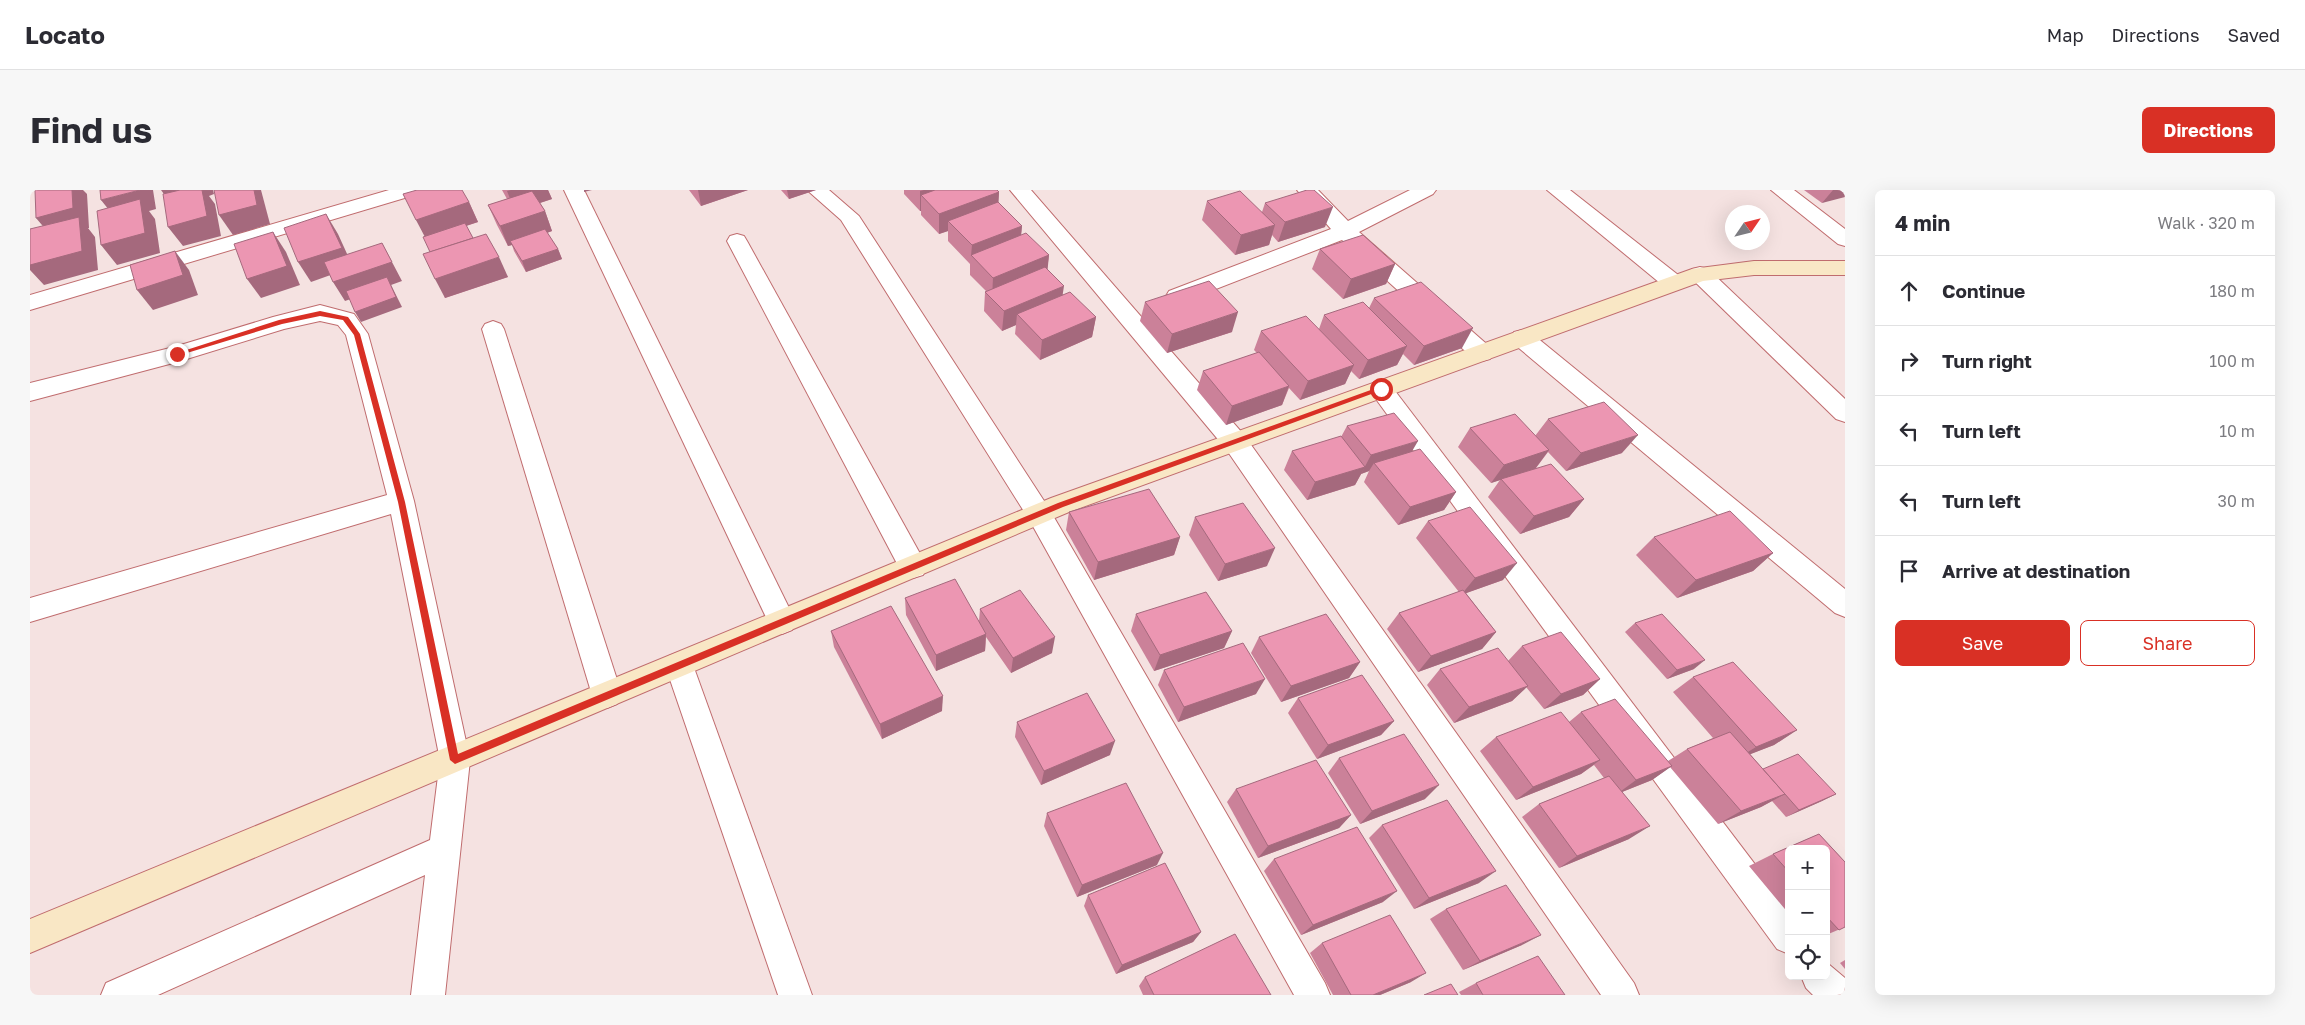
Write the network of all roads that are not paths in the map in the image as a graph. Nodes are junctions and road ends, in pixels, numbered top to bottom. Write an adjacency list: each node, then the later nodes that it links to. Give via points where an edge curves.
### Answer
1 (574, 190): 29 (street)
2 (817, 190): 25 (street, via 849,216)
3 (1020, 190): 16 (street)
4 (1307, 190): 9 (street)
5 (1426, 190): 9 (street)
6 (1557, 190): 14 (street)
7 (1781, 190): 10 (street)
8 (406, 191): 15 (street)
9 (1345, 231): 16 (street); 19 (street)
10 (1845, 239)
11 (737, 241): 26 (street)
12 (1845, 268): 13 (main road, via 1754,268)
13 (1700, 274): 14 (main road); 22 (street)
14 (1674, 283): 18 (main road)
15 (30, 303)
16 (1142, 309): 23 (street)
17 (493, 329): 31 (street)
18 (1522, 338): 19 (main road); 27 (street)
19 (1482, 353): 20 (main road)
20 (1381, 389): 23 (main road); 34 (street)
21 (30, 392): 24 (street, via 177,354 281,322 320,313 346,318 357,334)
22 (1845, 413)
23 (1235, 442): 25 (main road); 41 (street)
24 (401, 502): 28 (street); 32 (street)
25 (1039, 514): 26 (main road); 40 (street)
26 (913, 567): 29 (main road)
27 (1845, 605)
28 (30, 610)
29 (782, 622): 30 (main road)
30 (679, 665): 31 (main road); 39 (street)
31 (607, 695): 32 (main road)
32 (455, 760): 33 (street); 35 (main road)
33 (444, 850): 37 (street); 38 (street)
34 (1788, 935)
35 (30, 936)
36 (1822, 980): 42 (street)
37 (118, 995)
38 (428, 995)
39 (796, 995)
40 (1314, 995)
41 (1622, 995)
42 (1838, 995)

